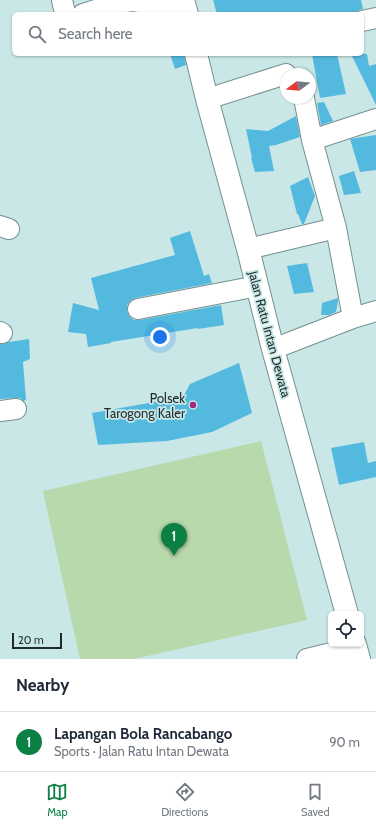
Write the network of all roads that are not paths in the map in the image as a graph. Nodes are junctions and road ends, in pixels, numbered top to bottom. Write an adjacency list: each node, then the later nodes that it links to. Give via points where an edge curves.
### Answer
1 (62, 0): 3 (street)
2 (185, 8): 4 (street, via 132,1)
3 (65, 12)
4 (89, 12)
5 (376, 18): 6 (street)
6 (364, 21)
7 (199, 56): 9 (street, Jalan Ratu Intan Dewata)
8 (280, 76): 9 (street)
9 (207, 99): 14 (street, Jalan Ratu Intan Dewata)
10 (305, 104): 12 (street)
11 (376, 119): 12 (street)
12 (312, 140): 13 (street)
13 (336, 228): 14 (street); 18 (street)
14 (248, 249): 15 (street, Jalan Ratu Intan Dewata)
15 (257, 286): 16 (street); 19 (street, Jalan Ratu Intan Dewata)
16 (138, 309)
17 (376, 311): 18 (street)
18 (353, 318): 19 (street)
19 (273, 349): 20 (street, Jalan Ratu Intan Dewata)
20 (346, 611)
21 (357, 650): 22 (street)
22 (306, 659)

